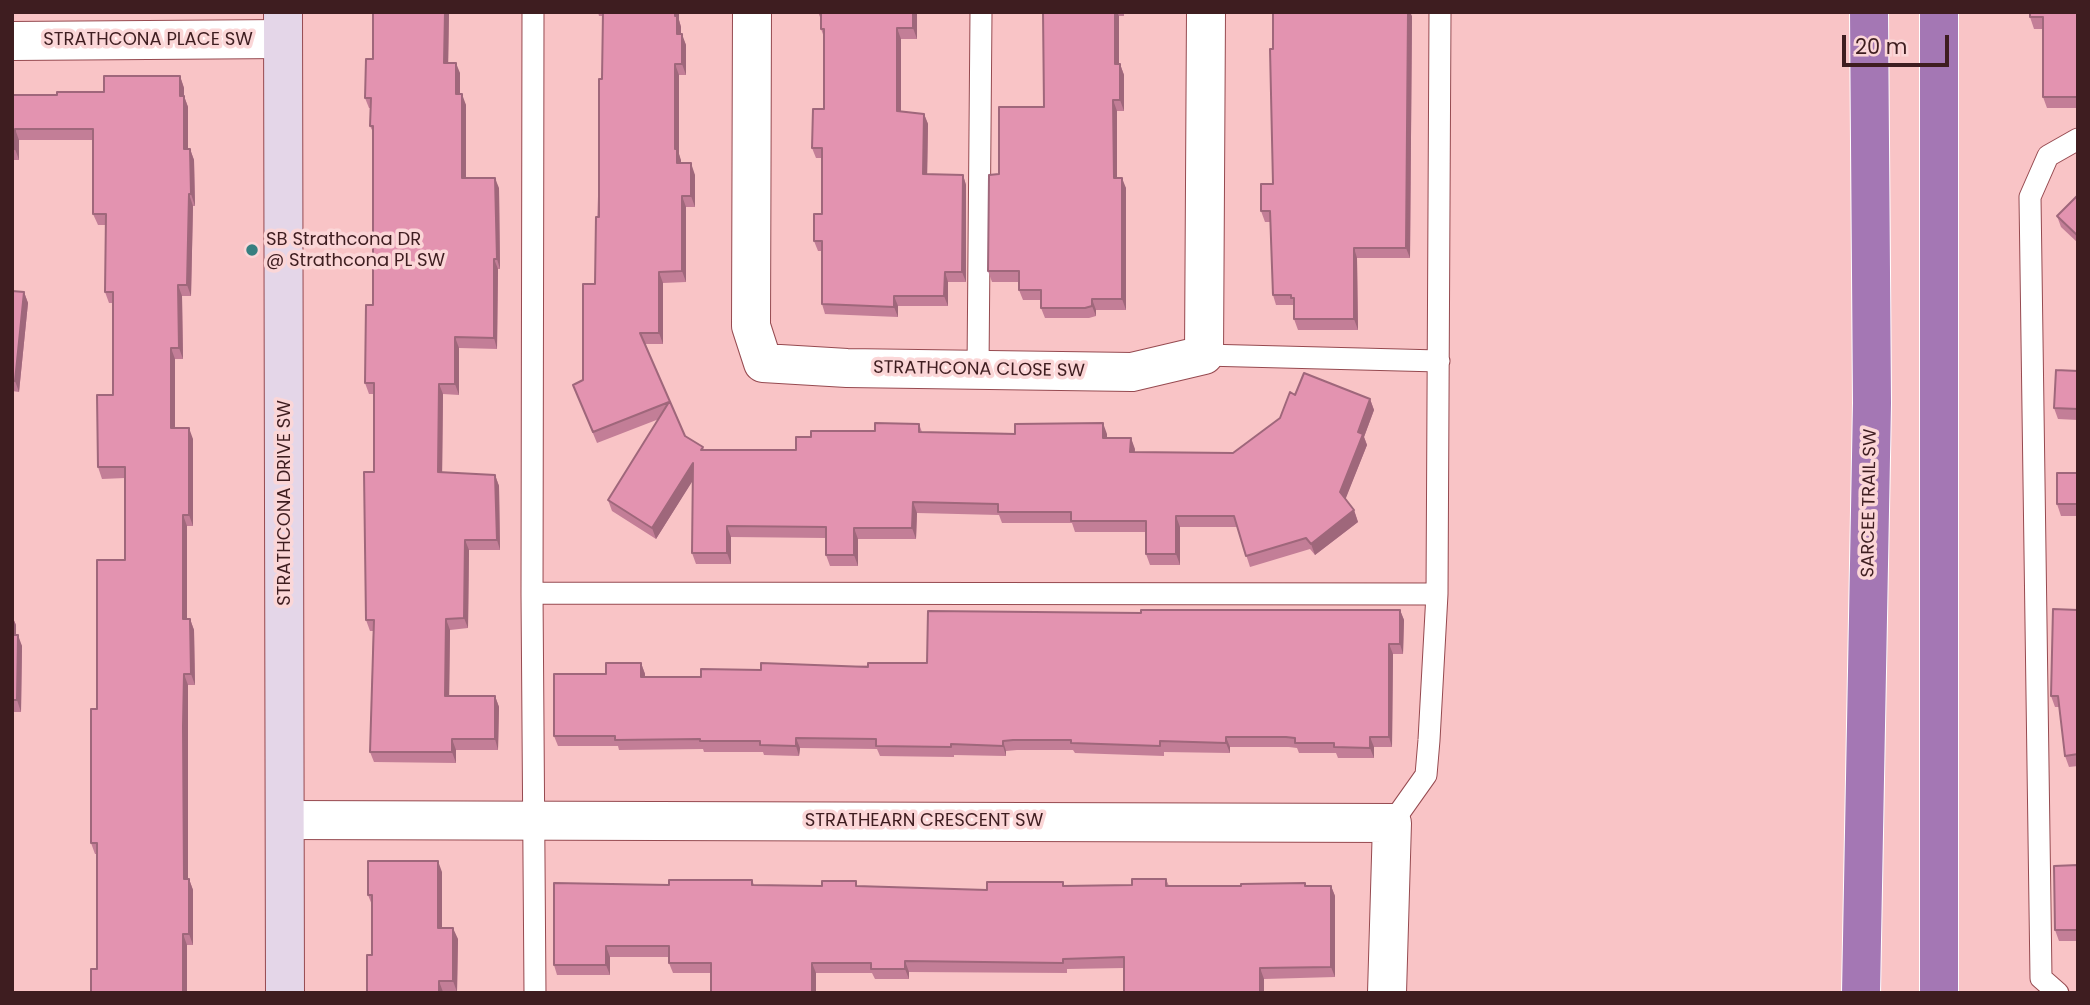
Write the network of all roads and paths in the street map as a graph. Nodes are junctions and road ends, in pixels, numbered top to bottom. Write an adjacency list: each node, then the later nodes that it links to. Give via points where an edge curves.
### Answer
1 (533, 12): 14 (lane)
2 (751, 12): 13 (street, STRATHCONA CLOSE SW, via 751,326 763,363)
3 (981, 12): 13 (lane)
4 (1206, 12): 11 (street)
5 (1440, 12): 12 (lane)
6 (1869, 12): 22 (highway, SARCEE TRAIL SW, via 1872,404)
7 (1939, 12): 23 (highway)
8 (283, 25): 9 (street, STRATHCONA PLACE SW); 16 (street, STRATHCONA DRIVE SW)
9 (12, 41)
10 (2078, 139): 24 (lane, via 2048,156 2031,197 2041,978)
11 (1204, 355): 12 (lane); 13 (street, STRATHCONA CLOSE SW, via 1132,372)
12 (1439, 360): 15 (lane)
13 (978, 370)
14 (532, 593): 15 (lane); 17 (lane)
15 (1437, 594): 18 (lane, via 1426,775)
16 (286, 820): 17 (street, STRATHEARN CRESCENT SW); 19 (street, STRATHCONA DRIVE SW)
17 (535, 820): 18 (street, STRATHEARN CRESCENT SW); 20 (lane)
18 (1392, 823): 21 (street)
19 (285, 993)
20 (535, 993)
21 (1387, 993)
22 (1861, 993)
23 (1939, 993)
24 (2057, 993)

